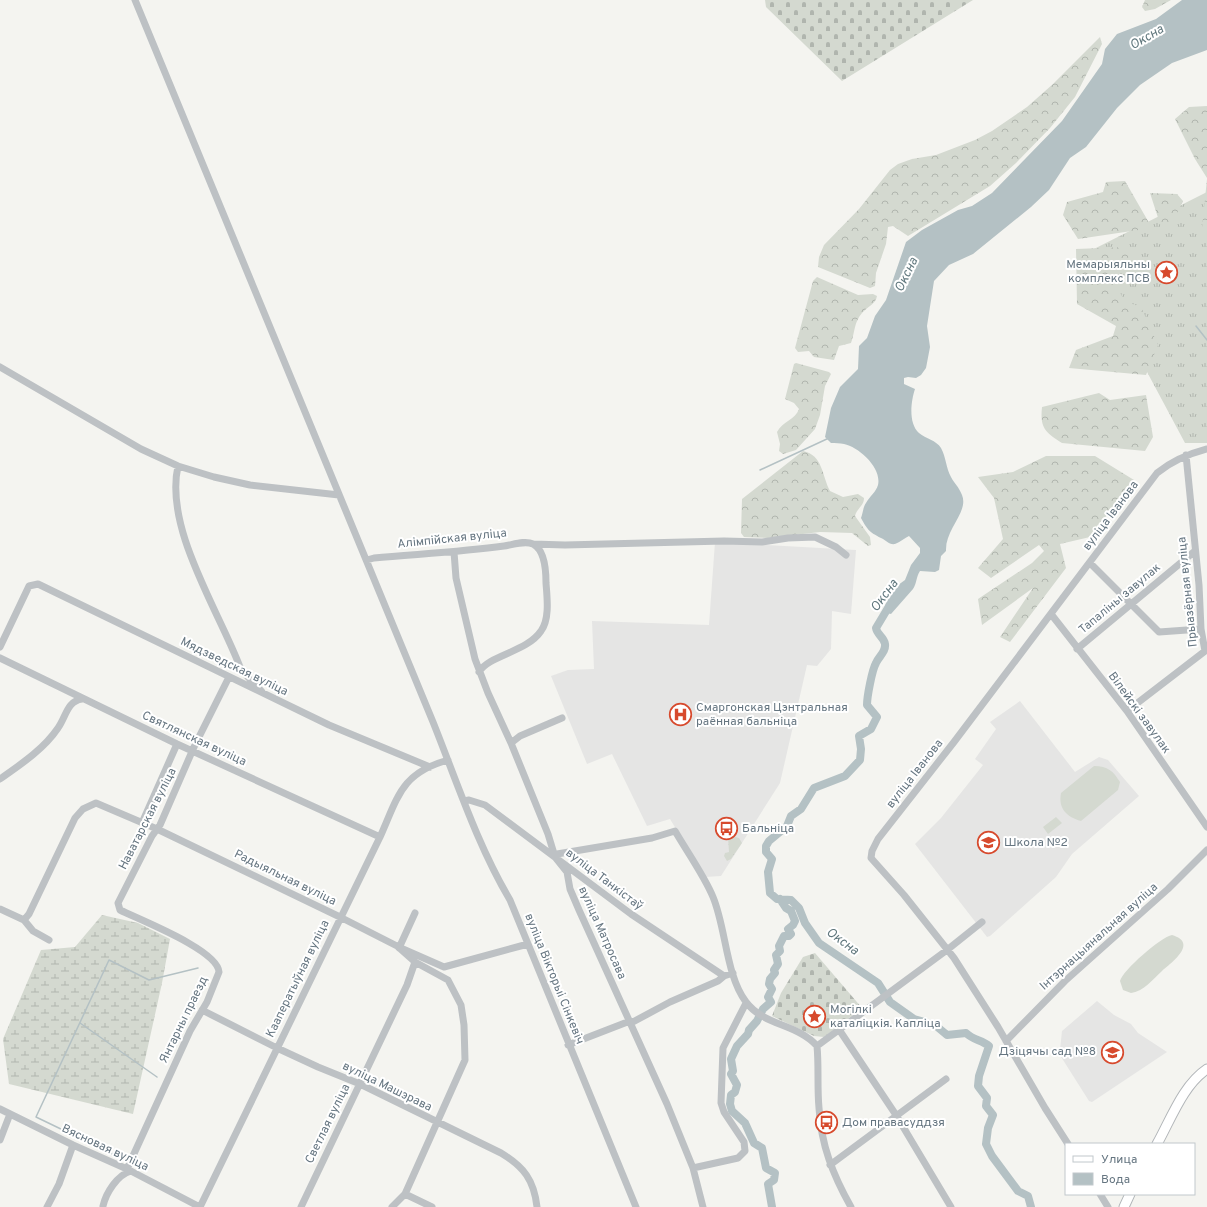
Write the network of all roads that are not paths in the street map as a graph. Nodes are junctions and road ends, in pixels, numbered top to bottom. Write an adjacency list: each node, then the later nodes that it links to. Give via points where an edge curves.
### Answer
1 (135, 0): 6 (street, вуліца Вікторыі Сінкевіч)
2 (0, 367): 5 (street, via 141,449)
3 (1207, 449): 4 (street, вуліца Іванова)
4 (1186, 455): 8 (street, Прыазёрная вуліца); 12 (street, вуліца Іванова, via 1157,473)
5 (178, 466): 6 (street, via 214,478); 22 (street, via 175,477 176,497 186,545 240,667)
6 (339, 495): 11 (street, вуліца Вікторыі Сінкевіч)
7 (535, 546): 9 (street, Алімпійская вуліца, via 518,544); 10 (street, Алімпійская вуліца, via 762,542 815,537); 19 (street, via 542,558 546,580 546,619 542,630 524,646 485,664)
8 (1195, 551): 13 (street, Тапаліны завулак); 15 (street, Прыазёрная вуліца)
9 (454, 552): 11 (street, Алімпійская вуліца); 19 (street, вуліца Матросава, via 456,578)
10 (846, 555)
11 (367, 560): 30 (street, вуліца Вікторыі Сінкевіч)
12 (1090, 563): 13 (street); 14 (street, вуліца Іванова)
13 (1132, 604): 15 (street, via 1159,632); 17 (street, Тапаліны завулак)
14 (1051, 614): 17 (street, Вілейскі завулак); 49 (street, вуліца Іванова, via 878,839 872,851 871,858 904,894)
15 (1201, 629): 25 (street, Прыазёрная вуліца, via 1206,649 1204,654)
16 (0, 647): 20 (street, Мядзведская вуліца, via 31,585 38,584)
17 (1077, 648): 25 (street, Вілейскі завулак)
18 (0, 658): 21 (street, Святлянская вуліца)
19 (479, 672): 27 (street, вуліца Матросава)
20 (229, 677): 22 (street, Мядзведская вуліца); 29 (street, Наватарская вуліца)
21 (65, 690): 23 (street, Святлянская вуліца); 24 (street)
22 (262, 693): 31 (street, Мядзведская вуліца)
23 (82, 699): 24 (street); 28 (street, Святлянская вуліца)
24 (69, 706): 32 (street, via 53,735)
25 (1127, 711): 35 (street, Вілейскі завулак)
26 (562, 718): 27 (street, via 520,736)
27 (511, 743): 39 (street, вуліца Матросава)
28 (177, 744): 29 (street, Святлянская вуліца); 34 (street)
29 (193, 751): 36 (street, Наватарская вуліца); 37 (street, Святлянская вуліца)
30 (448, 760): 31 (street, Кааператыўная вуліца); 33 (street, вуліца Вікторыі Сінкевіч)
31 (430, 767): 37 (street, Кааператыўная вуліца, via 404,785)
32 (0, 779)
33 (464, 801): 39 (street, вуліца Танкістаў, via 485,805); 47 (street, вуліца Вікторыі Сінкевіч)
34 (142, 823): 36 (street, Радыяльная вуліца); 44 (street, Радыяльная вуліца, via 99,804 92,804 83,809 75,818)
35 (1207, 827)
36 (157, 829): 40 (street, Наватарская вуліца); 43 (street, Радыяльная вуліца)
37 (380, 837): 43 (street, Кааператыўная вуліца)
38 (1207, 850): 60 (street, Інтэрнацыянальная вуліца, via 1168,889 1066,981)
39 (555, 857): 53 (street, via 557,854 652,838 675,831 713,897); 54 (street, вуліца Танкістаў, via 631,914); 58 (street, вуліца Матросава, via 567,872 570,890)
40 (118, 906): 57 (street, Янтарны праезд, via 123,911 189,943 217,965 219,972)
41 (0, 909): 44 (street)
42 (416, 913): 48 (street)
43 (340, 917): 48 (street, Радыяльная вуліца); 63 (street, Кааператыўная вуліца)
44 (24, 920): 46 (street, via 33,931)
45 (982, 922): 49 (street)
46 (49, 940)
47 (528, 944): 52 (street); 61 (street, вуліца Вікторыі Сінкевіч)
48 (399, 947): 50 (street); 51 (street, Радыяльная вуліца)
49 (947, 950): 59 (street); 60 (street, вуліца Іванова)
50 (427, 960): 51 (street); 52 (street)
51 (416, 963): 55 (street, Радыяльная вуліца, via 446,978); 66 (street, Светлая вуліца)
52 (444, 967): 55 (street)
53 (733, 973): 54 (street); 56 (street)
54 (724, 976): 58 (street)
55 (450, 983): 70 (street, Радыяльная вуліца, via 461,1005 466,1052 462,1068)
56 (746, 1003): 62 (street, via 769,1021 810,1037); 76 (street, via 723,1048 721,1103 744,1142 745,1151 738,1158)
57 (202, 1010): 63 (street, вуліца Машэрава); 77 (street, Янтарны праезд)
58 (630, 1022): 61 (street); 76 (street, вуліца Матросава)
59 (840, 1031): 62 (street); 69 (street)
60 (1006, 1041): 72 (street, вуліца Іванова)
61 (568, 1045): 88 (street, вуліца Вікторыі Сінкевіч)
62 (817, 1046): 75 (street, via 821,1130)
63 (277, 1048): 66 (street, вуліца Машэрава); 83 (street, Кааператыўная вуліца)
64 (1207, 1069): 73 (main road, via 1188,1089)
65 (946, 1079): 69 (street)
66 (360, 1084): 70 (street, вуліца Машэрава); 84 (street, Светлая вуліца)
67 (0, 1109): 68 (street, Вясновая вуліца)
68 (10, 1114): 71 (street); 74 (street, Вясновая вуліца)
69 (896, 1115): 75 (street); 91 (street)
70 (437, 1123): 78 (street, Радыяльная вуліца); 87 (street, вуліца Машэрава, via 512,1161 530,1179 535,1190)
71 (0, 1140)
72 (1067, 1143)
73 (1158, 1143)
74 (73, 1146): 77 (street, Вясновая вуліца); 82 (street)
75 (830, 1165): 90 (street)
76 (693, 1168): 89 (street, вуліца Матросава)
77 (129, 1170): 81 (street, via 117,1181); 83 (street, Вясновая вуліца)
78 (405, 1194): 85 (street); 86 (street)
79 (1101, 1195): 92 (street)
80 (1130, 1195): 93 (main road)
81 (103, 1206)
82 (47, 1207)
83 (200, 1207)
84 (301, 1207)
85 (392, 1207)
86 (432, 1207)
87 (537, 1207)
88 (636, 1207)
89 (703, 1207)
90 (851, 1207)
91 (951, 1207)
92 (1108, 1207)
93 (1124, 1207)

